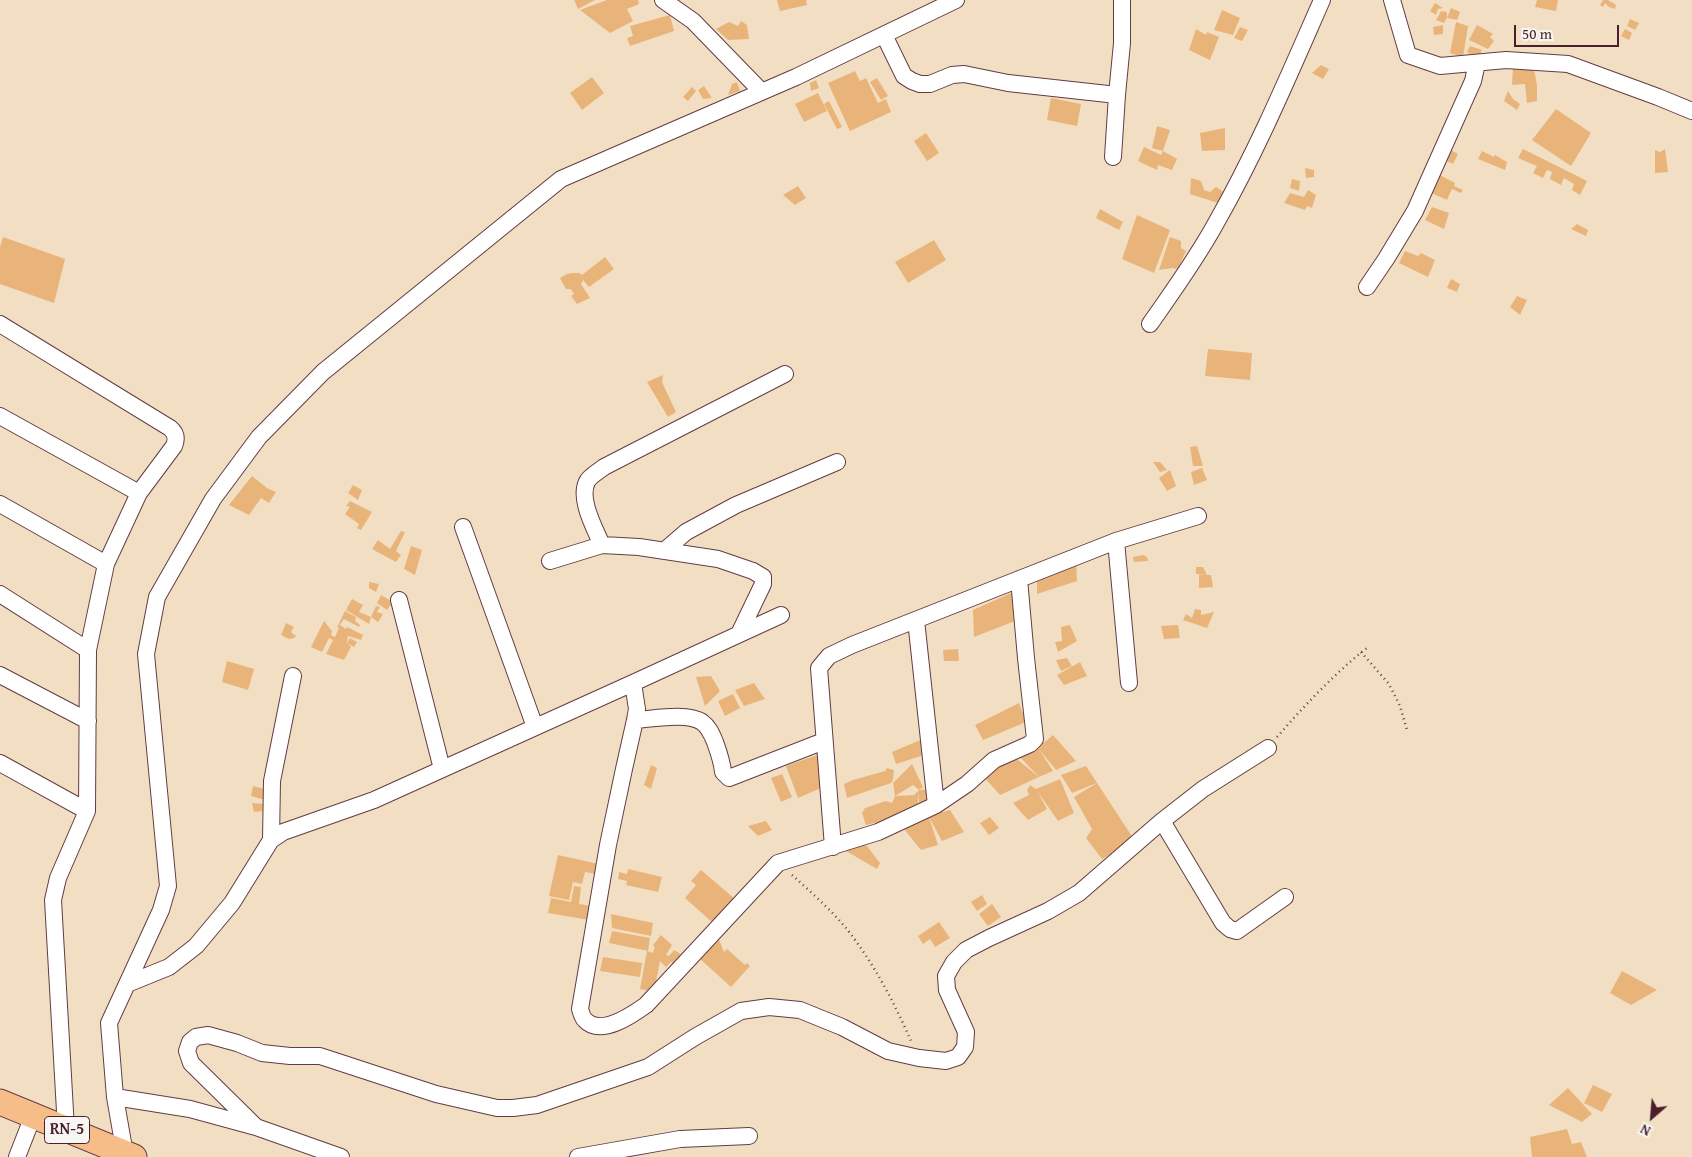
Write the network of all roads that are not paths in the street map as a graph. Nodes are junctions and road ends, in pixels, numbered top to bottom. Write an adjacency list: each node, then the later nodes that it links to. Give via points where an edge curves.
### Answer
1 (663, 0): 8 (street, via 693,21)
2 (956, 0): 6 (street)
3 (1122, 0): 9 (street)
4 (1322, 0): 14 (street, via 1270,117 1216,223)
5 (1392, 0): 7 (street, via 1408,55 1440,66)
6 (884, 35): 8 (street); 9 (street, via 904,76 920,84 930,84 952,74 964,74 1008,83)
7 (1477, 63): 10 (street, via 1506,60 1568,64); 12 (street, via 1473,81 1415,211)
8 (760, 92): 51 (street, via 562,179 323,372 259,437 213,499 156,597 150,626 146,654 168,886)
9 (1117, 95): 11 (street)
10 (1692, 111)
11 (1113, 157)
12 (1367, 287)
13 (0, 324): 18 (street, via 173,431 176,438 174,446)
14 (1150, 324)
15 (786, 374): 23 (street, via 604,467 588,480 585,502)
16 (0, 416): 18 (street)
17 (837, 462): 24 (street, via 736,505 686,532)
18 (139, 493): 26 (street)
19 (0, 504): 26 (street)
20 (1198, 516): 22 (street)
21 (463, 528): 40 (street)
22 (1116, 541): 27 (street); 37 (street)
23 (602, 545): 24 (street); 25 (street)
24 (664, 551): 32 (street, via 718,559 762,577 763,584)
25 (550, 561)
26 (106, 564): 33 (street)
27 (1019, 579): 31 (street); 45 (street, via 1035,739 994,760)
28 (0, 594): 33 (street)
29 (399, 600): 44 (street)
30 (781, 614): 32 (street)
31 (916, 620): 41 (street, via 844,649 830,656 819,668); 45 (street)
32 (739, 634): 36 (street)
33 (88, 650): 39 (street)
34 (0, 676): 39 (street)
35 (293, 676): 48 (street, via 272,781)
36 (633, 683): 38 (street); 40 (street)
37 (1129, 683)
38 (636, 720): 41 (street, via 672,717 702,722 709,729 722,759 723,772 729,778); 49 (street, via 608,846 580,1009 584,1019 593,1025 606,1026 628,1018 646,1005 778,862)
39 (88, 721): 46 (street)
40 (535, 727): 44 (street)
41 (824, 741): 49 (street)
42 (1268, 748): 47 (street, via 1203,789)
43 (0, 763): 46 (street)
44 (442, 769): 48 (street, via 374,800 283,832)
45 (936, 805): 49 (street, via 878,832)
46 (87, 812): 56 (street, via 58,878 53,900)
47 (1162, 821): 50 (street, via 1230,929 1237,931); 55 (street, via 1078,893 966,950 954,962 946,976 947,990 966,1032 965,1047 958,1057 946,1061 888,1051 800,1010 768,1007 741,1011 648,1067 537,1104 497,1108 436,1094 320,1056 262,1054 237,1042 208,1035 196,1037 187,1051 191,1063)
48 (271, 840): 51 (street, via 232,903 196,946 169,967)
49 (833, 847)
50 (1285, 897)
51 (127, 984): 52 (street, via 109,1023)
52 (115, 1097): 55 (street, via 190,1109); 58 (street)
53 (0, 1102): 54 (main road, RN-5)
54 (33, 1116): 56 (main road, RN-5); 59 (street)
55 (256, 1127): 60 (street)
56 (66, 1129): 58 (main road, RN-5)
57 (749, 1136): 61 (street, via 680,1139)
58 (131, 1156)
59 (17, 1157)
60 (341, 1157)
61 (578, 1157)

